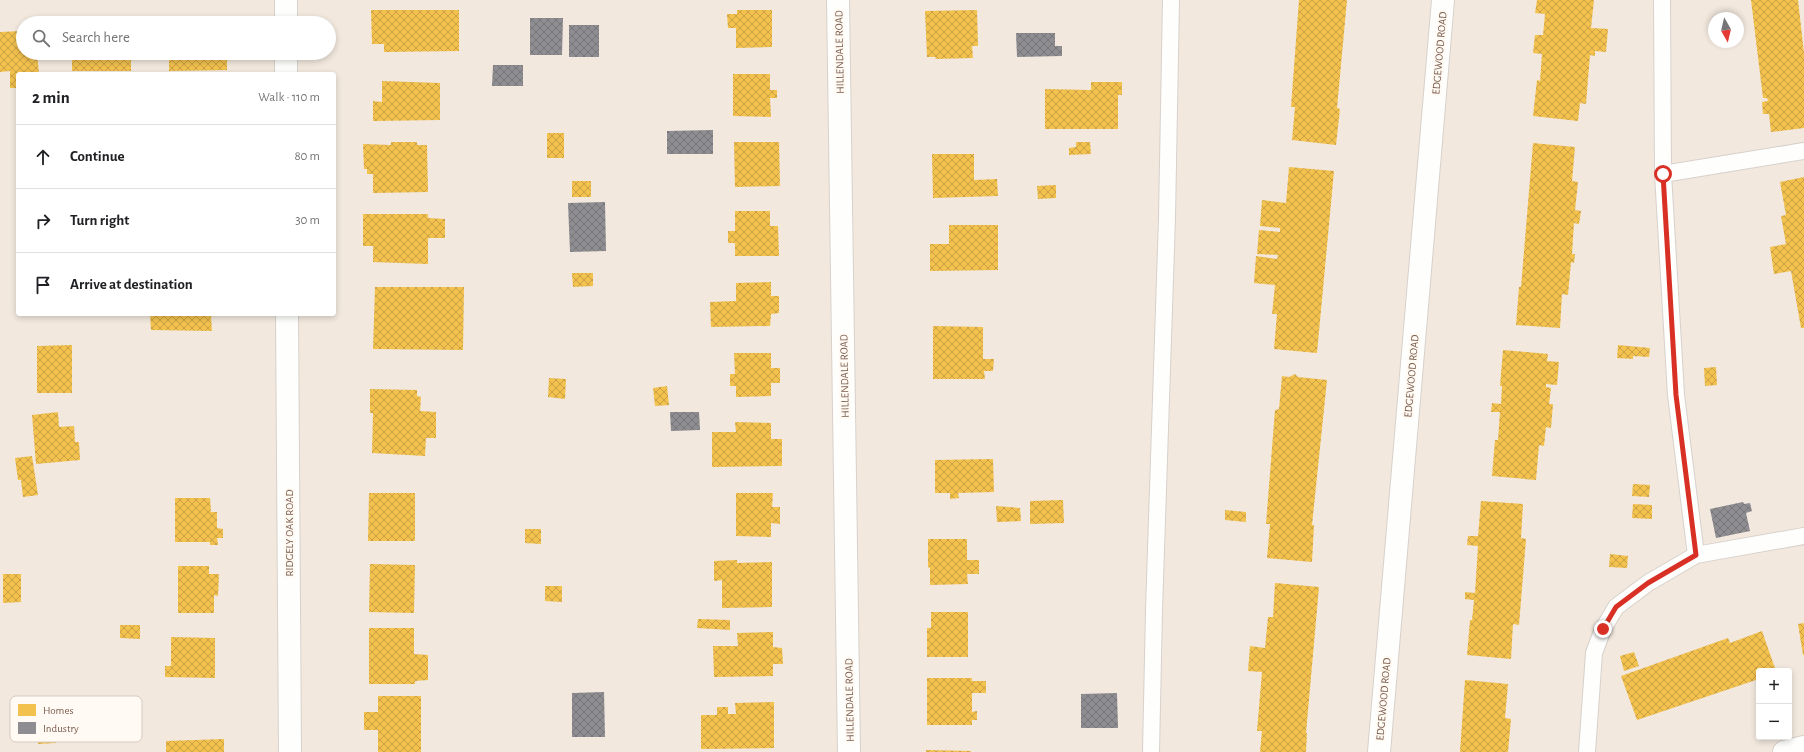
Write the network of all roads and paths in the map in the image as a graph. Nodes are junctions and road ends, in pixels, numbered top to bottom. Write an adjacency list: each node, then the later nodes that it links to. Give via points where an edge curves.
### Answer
1 (286, 0): 6 (street)
2 (838, 0): 16 (street, HILLENDALE ROAD)
3 (1171, 0): 17 (lane)
4 (1443, 0): 18 (street, EDGEWOOD ROAD)
5 (1662, 0): 10 (lane)
6 (286, 16)
7 (286, 60): 8 (street)
8 (286, 72)
9 (1804, 151): 10 (lane)
10 (1663, 174): 13 (lane, via 1676,395)
11 (287, 316): 15 (street, RIDGELY OAK ROAD)
12 (1804, 536): 13 (lane)
13 (1696, 555): 19 (lane, via 1648,583 1616,607 1603,629 1594,653)
14 (1804, 747): 20 (street)
15 (290, 752)
16 (849, 752)
17 (1151, 752)
18 (1379, 752)
19 (1587, 752)
20 (1784, 752)

